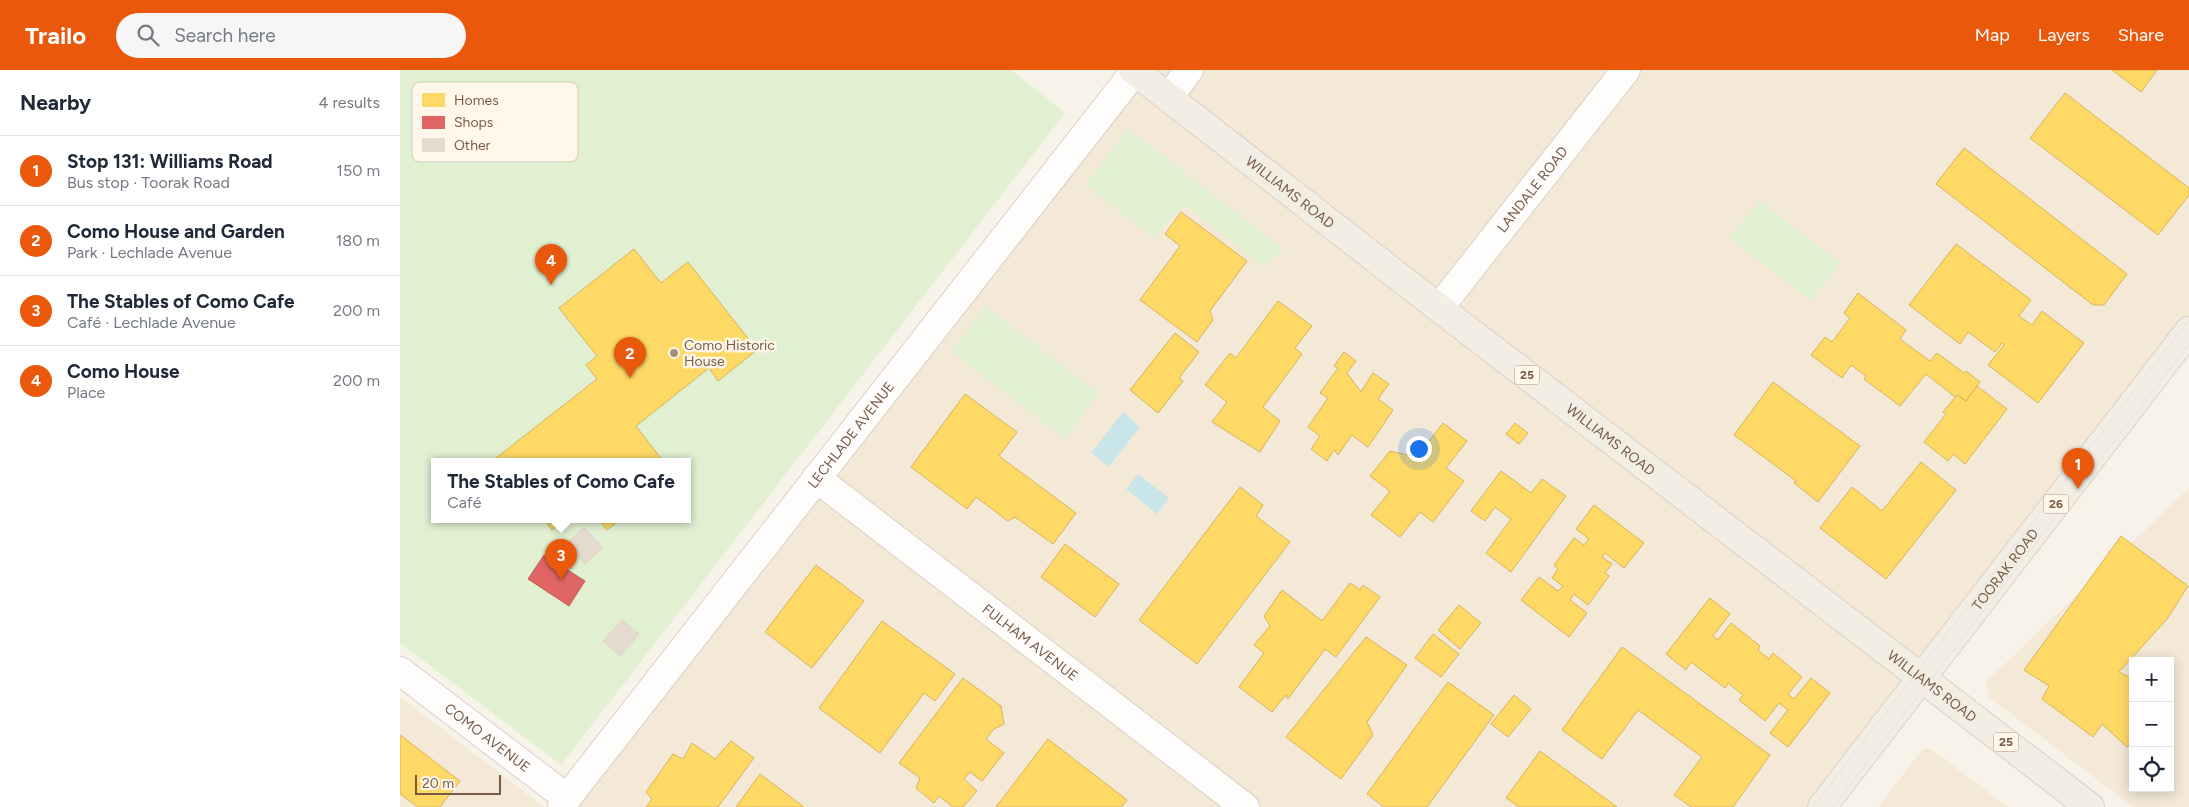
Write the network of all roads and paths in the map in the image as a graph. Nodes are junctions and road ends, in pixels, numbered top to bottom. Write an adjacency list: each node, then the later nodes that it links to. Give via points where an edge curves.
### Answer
1 (1189, 70): 4 (street)
2 (1626, 70): 5 (street, LANDALE ROAD)
3 (1134, 71): 4 (main road, WILLIAMS ROAD / 25); 7 (street, LECHLADE AVENUE)
4 (1169, 97): 5 (main road, WILLIAMS ROAD / 25)
5 (1439, 308): 9 (main road, WILLIAMS ROAD / 25)
6 (2189, 331): 9 (main road, TOORAK ROAD / 26)
7 (816, 478): 10 (street, LECHLADE AVENUE); 11 (street, FULHAM AVENUE)
8 (400, 671): 10 (street, COMO AVENUE)
9 (1922, 677): 12 (main road, TOORAK ROAD / 26); 13 (main road, WILLIAMS ROAD / 25)
10 (564, 803)
11 (1245, 807)
12 (1822, 807)
13 (2090, 807)

